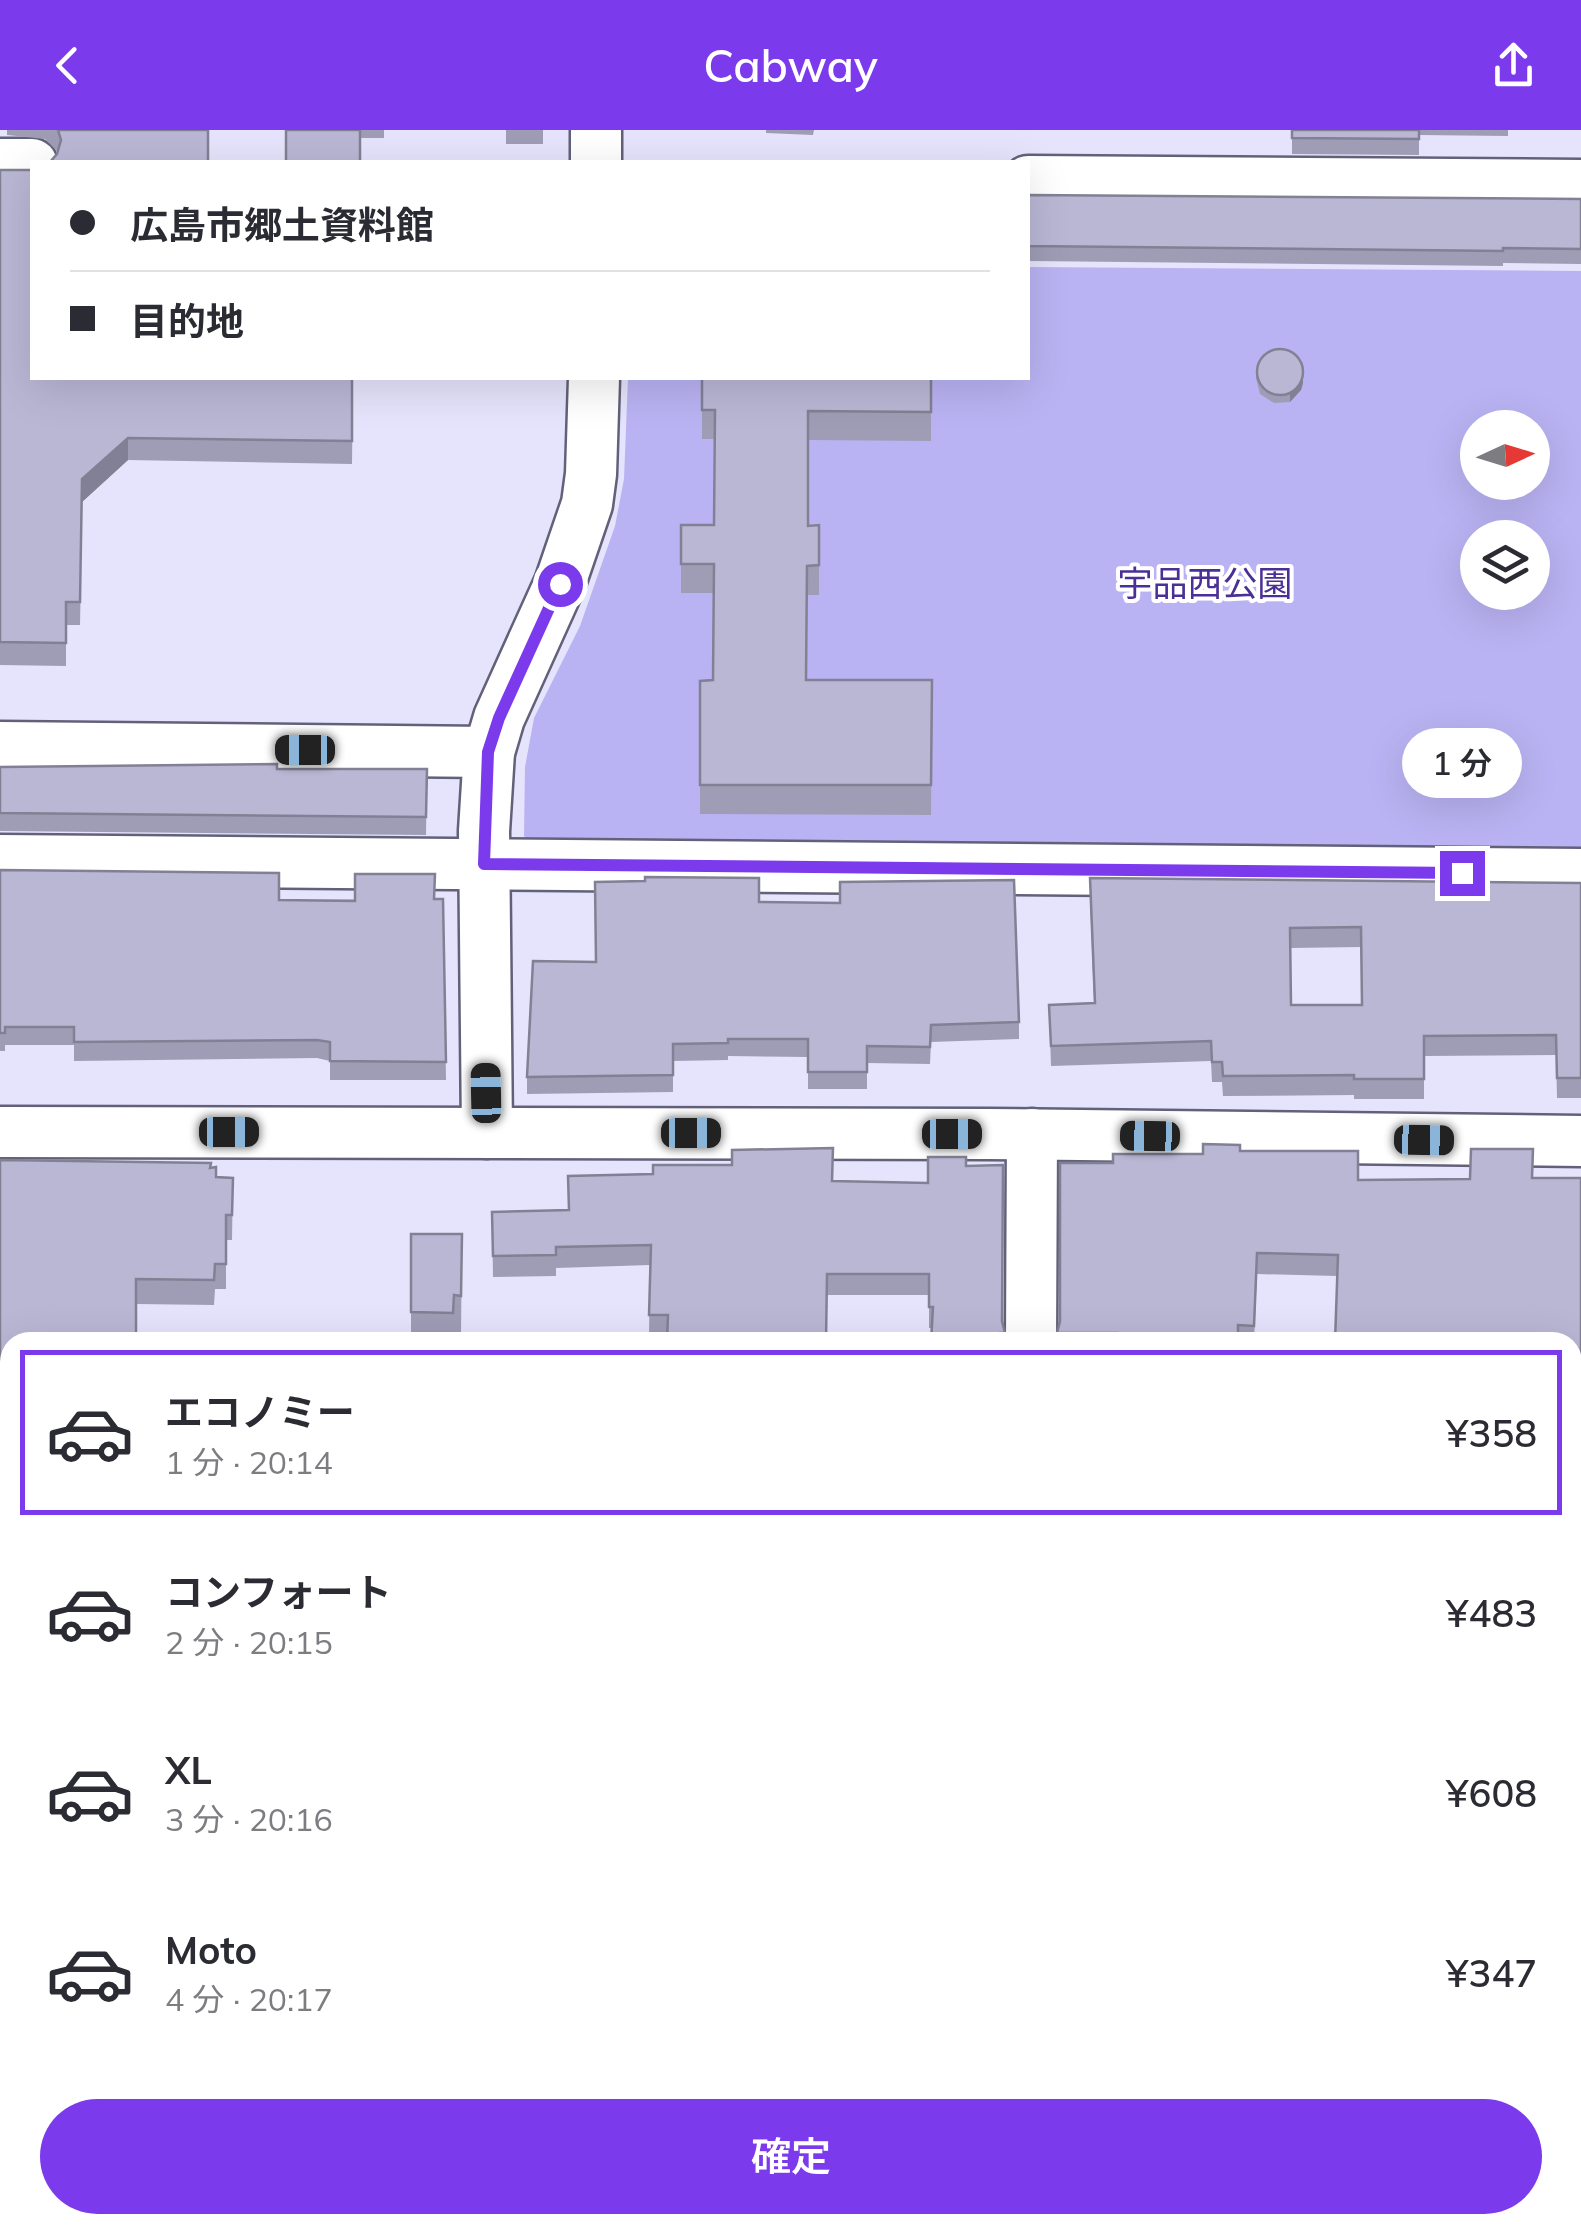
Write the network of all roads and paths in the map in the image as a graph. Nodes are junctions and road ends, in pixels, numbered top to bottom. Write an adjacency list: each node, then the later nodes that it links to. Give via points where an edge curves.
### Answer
1 (596, 130): 2 (street)
2 (596, 160)
3 (0, 164): 4 (street)
4 (30, 164)
5 (1030, 181): 6 (street)
6 (1581, 186)
7 (594, 380): 9 (street, via 591,474 578,535)
8 (0, 747): 9 (street)
9 (488, 752): 11 (street)
10 (0, 860): 11 (street)
11 (484, 864): 12 (street); 14 (street)
12 (1581, 874)
13 (0, 1132): 14 (street)
14 (487, 1132): 15 (street)
15 (1032, 1134): 16 (street); 17 (street)
16 (1581, 1142)
17 (1030, 1332)

